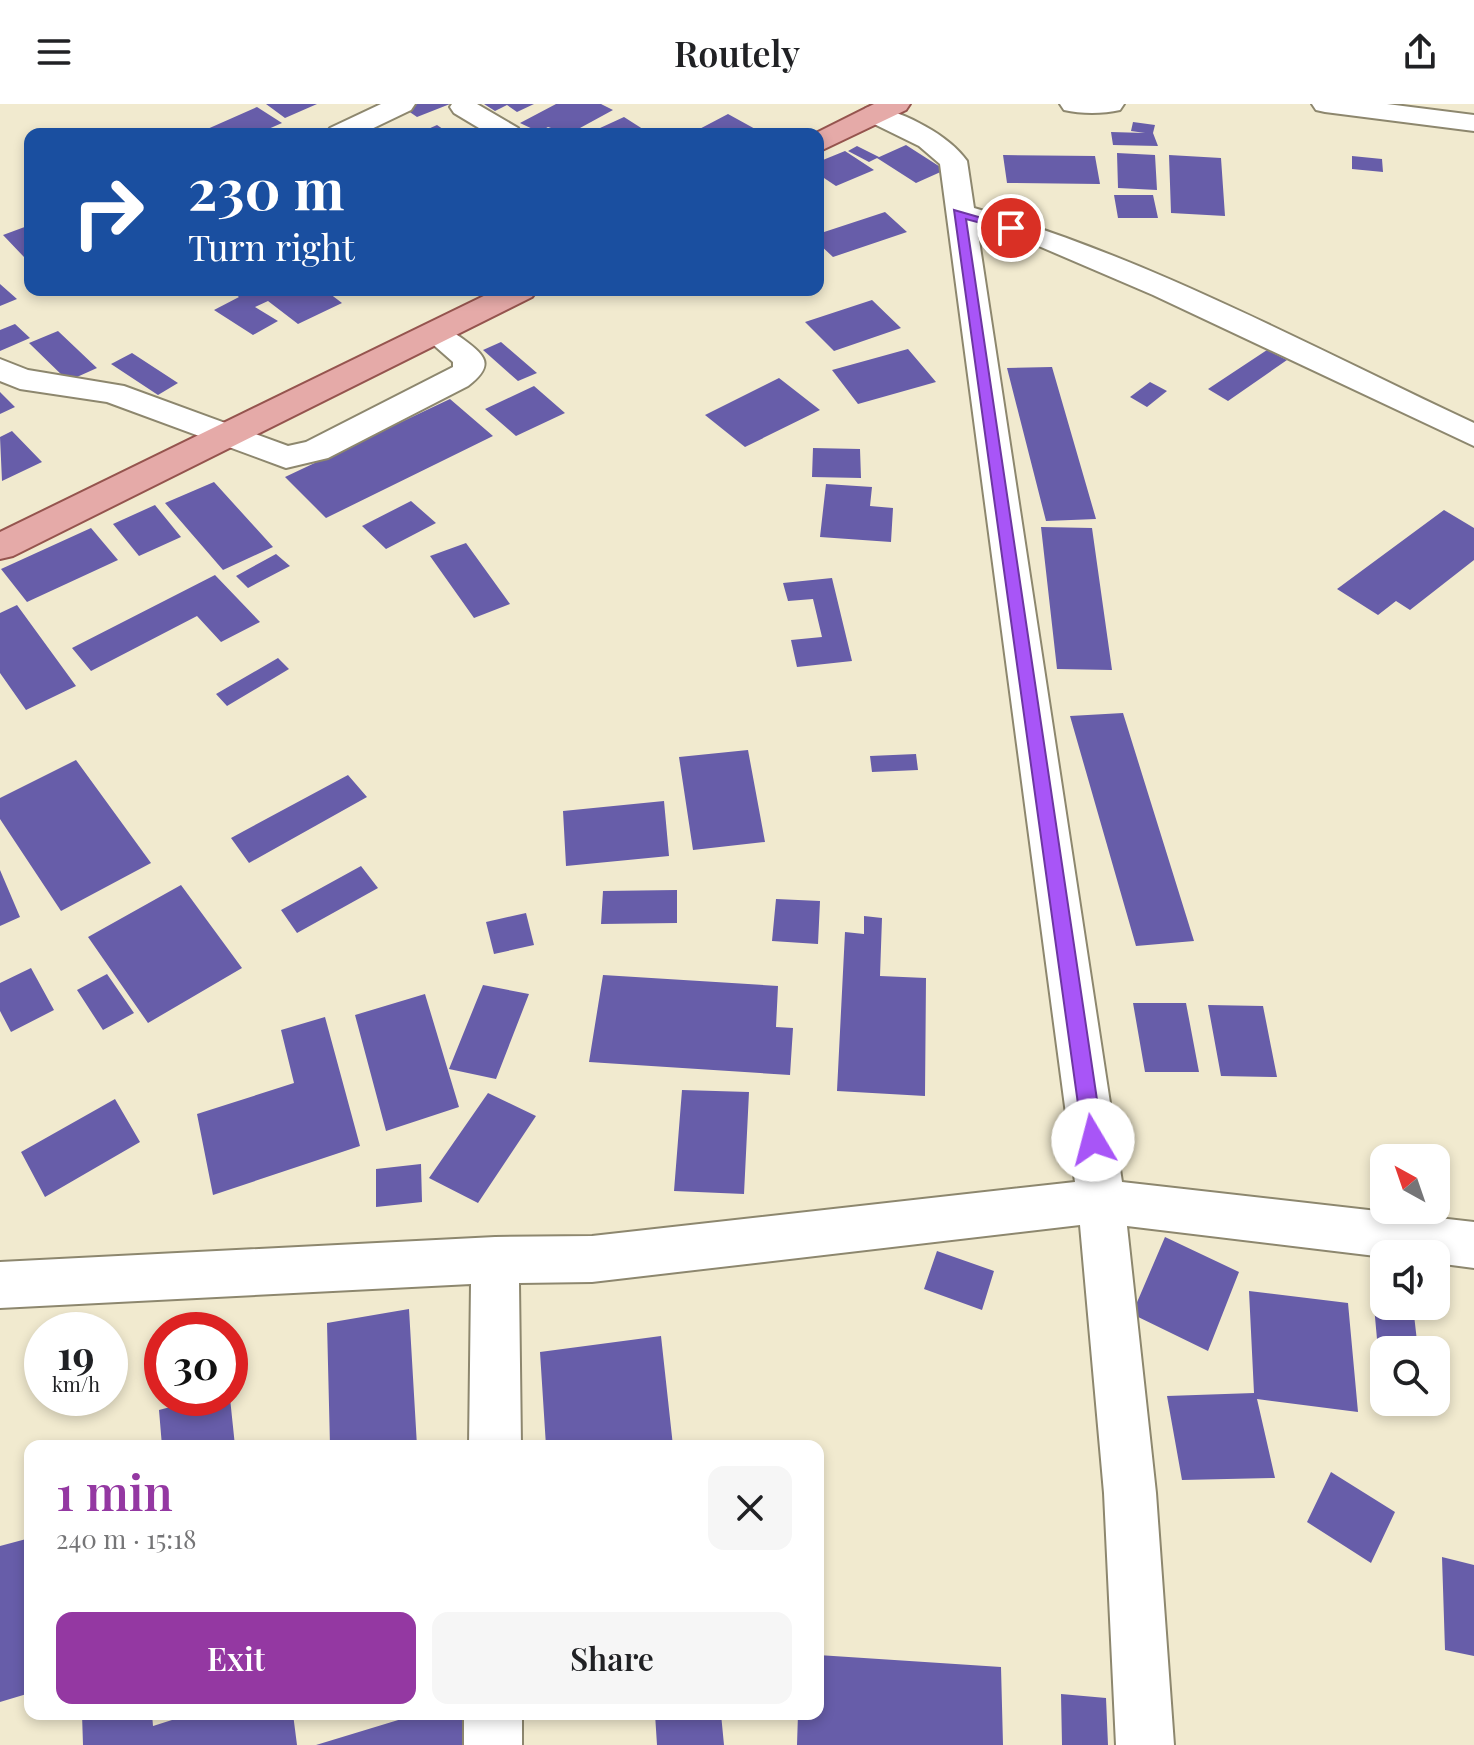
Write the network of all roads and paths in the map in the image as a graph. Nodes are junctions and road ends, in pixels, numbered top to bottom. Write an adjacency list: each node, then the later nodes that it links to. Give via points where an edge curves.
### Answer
1 (402, 104): 8 (street)
2 (1073, 104): 3 (street)
3 (1111, 104)
4 (1325, 104): 7 (street)
5 (463, 107): 9 (street)
6 (874, 107): 10 (main road); 11 (main road); 12 (street, via 953,161)
7 (1474, 123)
8 (352, 128)
9 (498, 128)
10 (808, 128)
11 (824, 139)
12 (959, 213): 18 (street, via 1037,235 1164,289); 21 (street)
13 (460, 296): 17 (main road)
14 (509, 296): 15 (main road)
15 (435, 333): 17 (main road); 17 (street, via 469,359 469,370 316,450 286,457)
16 (0, 369): 17 (street, via 20,379 113,393)
17 (210, 430): 19 (main road); 20 (main road)
18 (1474, 436)
19 (0, 518)
20 (0, 547)
21 (1101, 1201): 22 (street); 23 (street, via 592,1259); 28 (street, via 1130,1493)
22 (1474, 1245)
23 (495, 1260): 24 (street); 25 (street)
24 (0, 1285)
25 (495, 1440)
26 (493, 1720): 27 (street)
27 (493, 1745)
28 (1145, 1745)

